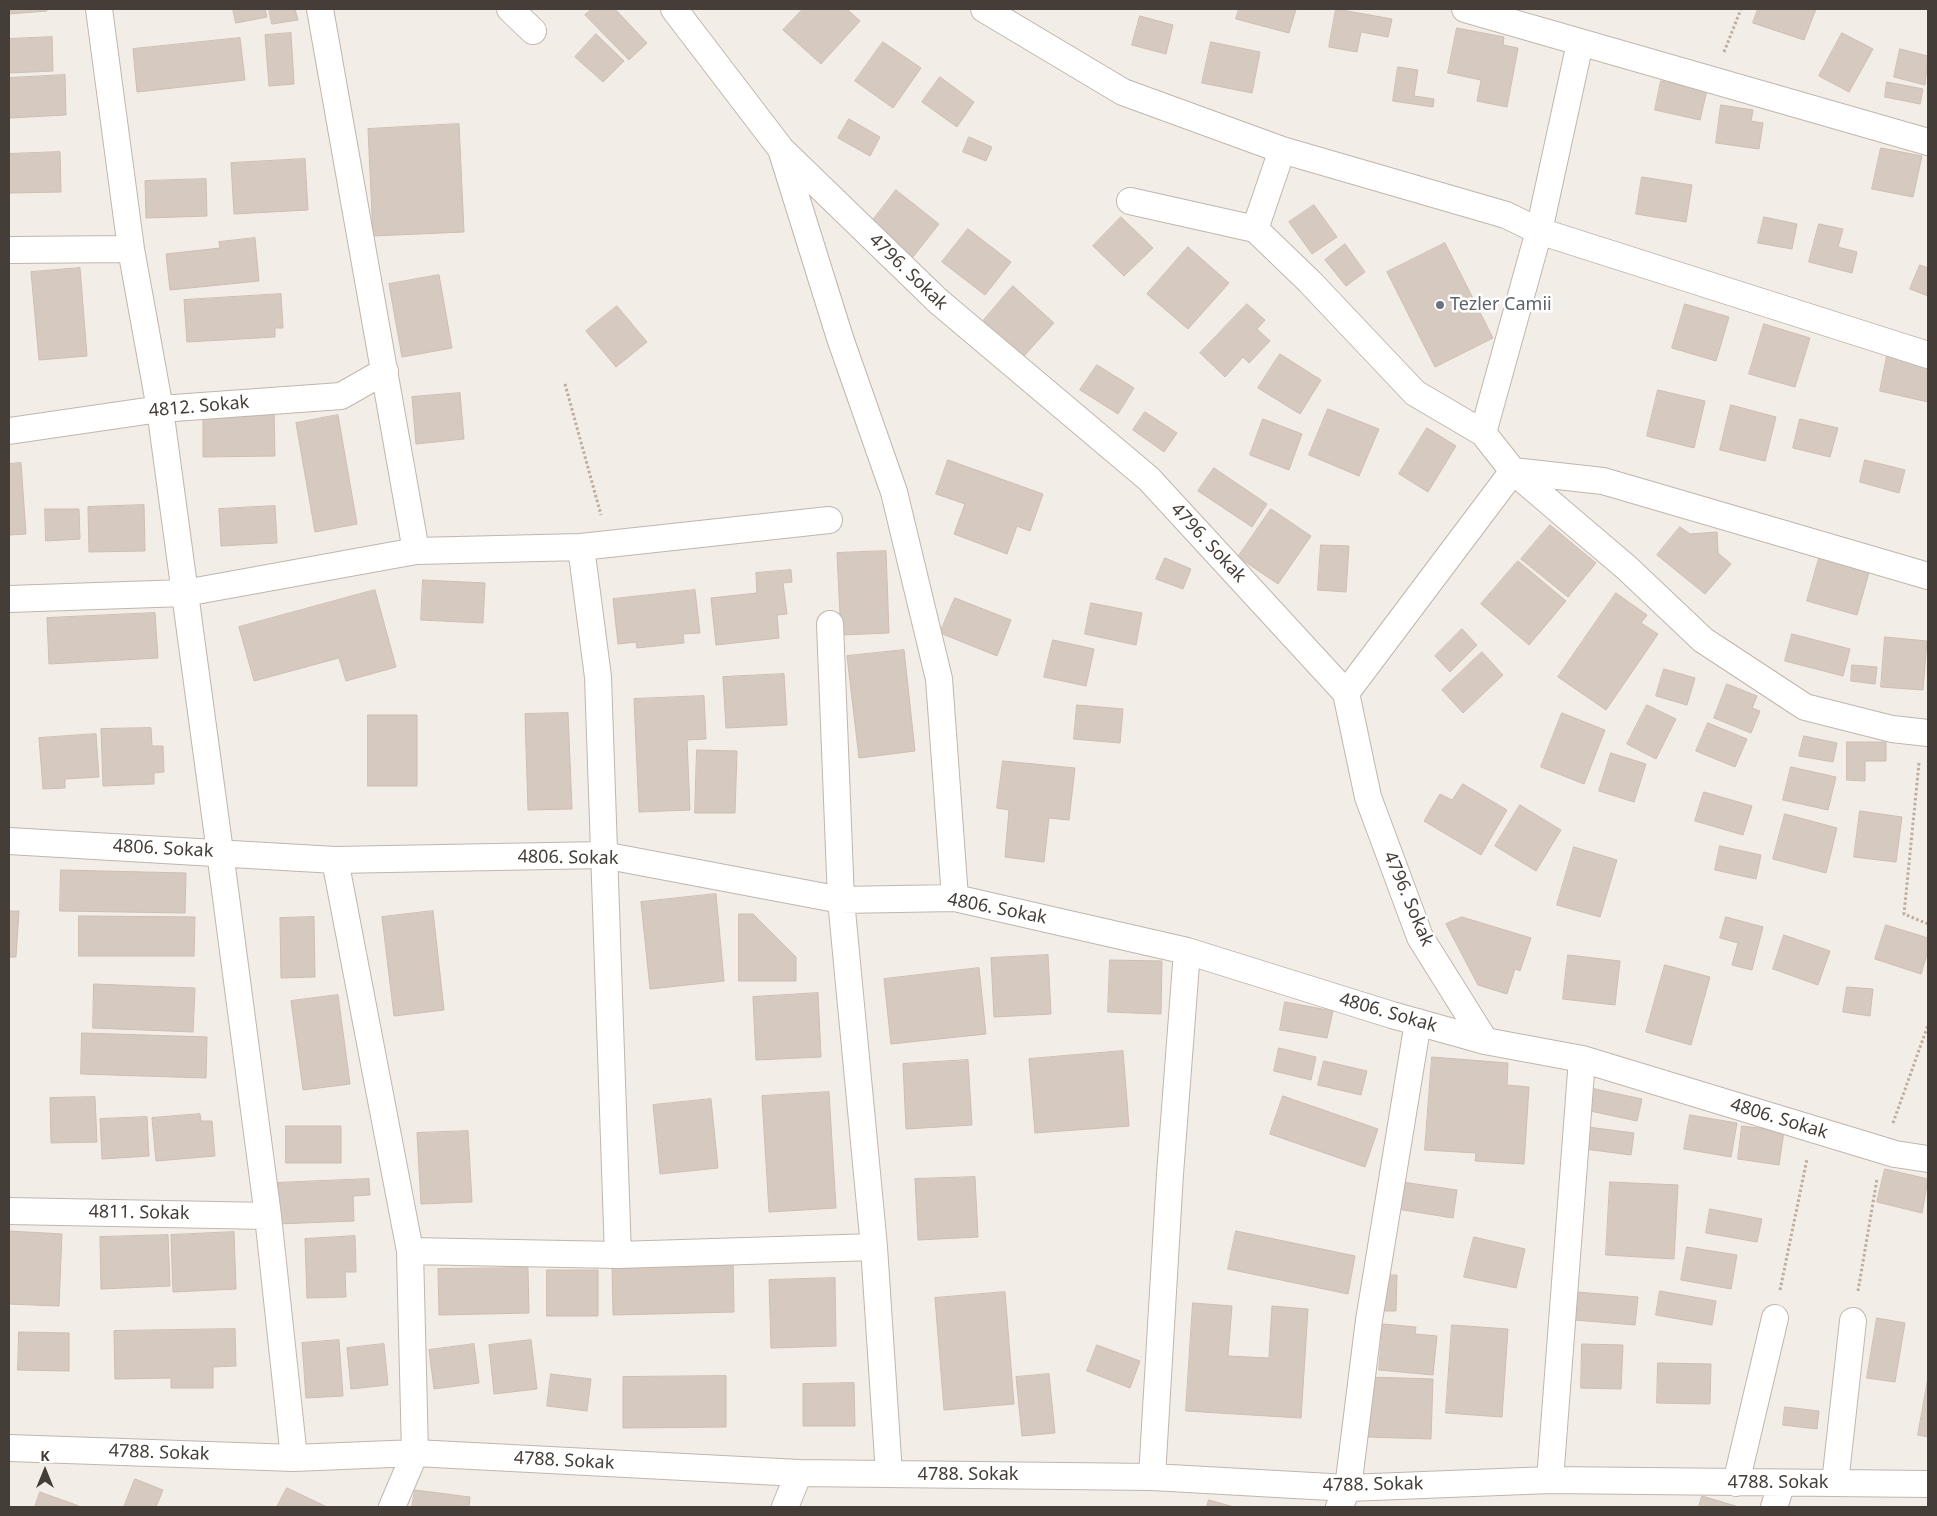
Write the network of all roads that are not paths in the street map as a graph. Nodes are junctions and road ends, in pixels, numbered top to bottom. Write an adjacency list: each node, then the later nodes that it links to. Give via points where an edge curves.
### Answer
1 (99, 9): 16 (street)
2 (320, 9): 18 (street)
3 (510, 9): 7 (street)
4 (674, 9): 10 (street)
5 (984, 9): 11 (street, via 1124,92)
6 (1465, 9): 8 (street)
7 (533, 31)
8 (1580, 43): 9 (street); 14 (street)
9 (1928, 142)
10 (781, 149): 30 (street, 4796. Sokak, via 938,301 1149,478); 36 (street, via 840,338 894,492 937,670)
11 (1282, 150): 13 (street); 14 (street, via 1506,215)
12 (1130, 201): 13 (street)
13 (1255, 229): 21 (street, via 1415,392)
14 (1539, 231): 17 (street); 21 (street)
15 (9, 250): 16 (street)
16 (131, 250): 19 (street)
17 (1928, 355)
18 (385, 371): 19 (street, 4812. Sokak, via 341,396); 25 (street)
19 (160, 409): 20 (street, 4812. Sokak); 27 (street)
20 (9, 431)
21 (1483, 433): 22 (street)
22 (1513, 471): 26 (street, via 1603,481); 30 (street); 31 (street, via 1627,568 1703,640 1805,707 1892,730)
23 (829, 520): 24 (street)
24 (582, 547): 25 (street); 34 (street, via 598,678)
25 (416, 551): 27 (street)
26 (1928, 576)
27 (185, 592): 28 (street); 33 (street)
28 (9, 599)
29 (830, 624): 37 (street)
30 (1346, 693): 40 (street, 4796. Sokak, via 1368,797 1420,937)
31 (1925, 732)
32 (9, 841): 33 (street, 4806. Sokak)
33 (220, 852): 35 (street, 4806. Sokak); 44 (street)
34 (604, 855): 35 (street, 4806. Sokak); 37 (street, 4806. Sokak); 47 (street)
35 (335, 860): 46 (street)
36 (955, 898): 37 (street, 4806. Sokak); 38 (street, 4806. Sokak)
37 (841, 900): 45 (street)
38 (1187, 951): 39 (street, 4806. Sokak); 55 (street)
39 (1418, 1022): 40 (street, 4806. Sokak); 61 (street)
40 (1486, 1041): 41 (street, 4806. Sokak)
41 (1582, 1059): 42 (street, 4806. Sokak, via 1882,1150); 56 (street)
42 (1928, 1159)
43 (9, 1211): 44 (street, 4811. Sokak)
44 (268, 1216): 52 (street)
45 (874, 1247): 47 (street); 54 (street)
46 (410, 1251): 47 (street); 51 (street)
47 (618, 1255)
48 (1775, 1318): 57 (street)
49 (1853, 1321): 58 (street)
50 (9, 1448): 52 (street, 4788. Sokak)
51 (415, 1453): 52 (street, 4788. Sokak); 53 (street, 4788. Sokak); 62 (street)
52 (294, 1458)
53 (799, 1473): 54 (street, 4788. Sokak); 63 (street)
54 (889, 1474): 55 (street, 4788. Sokak)
55 (1152, 1477): 61 (street, 4788. Sokak)
56 (1550, 1480): 57 (street, 4788. Sokak); 61 (street, 4788. Sokak)
57 (1736, 1483): 60 (street, 4788. Sokak)
58 (1835, 1483): 59 (street, 4788. Sokak); 60 (street, 4788. Sokak)
59 (1928, 1484)
60 (1778, 1495)
61 (1343, 1498)
62 (392, 1507)
63 (785, 1507)

